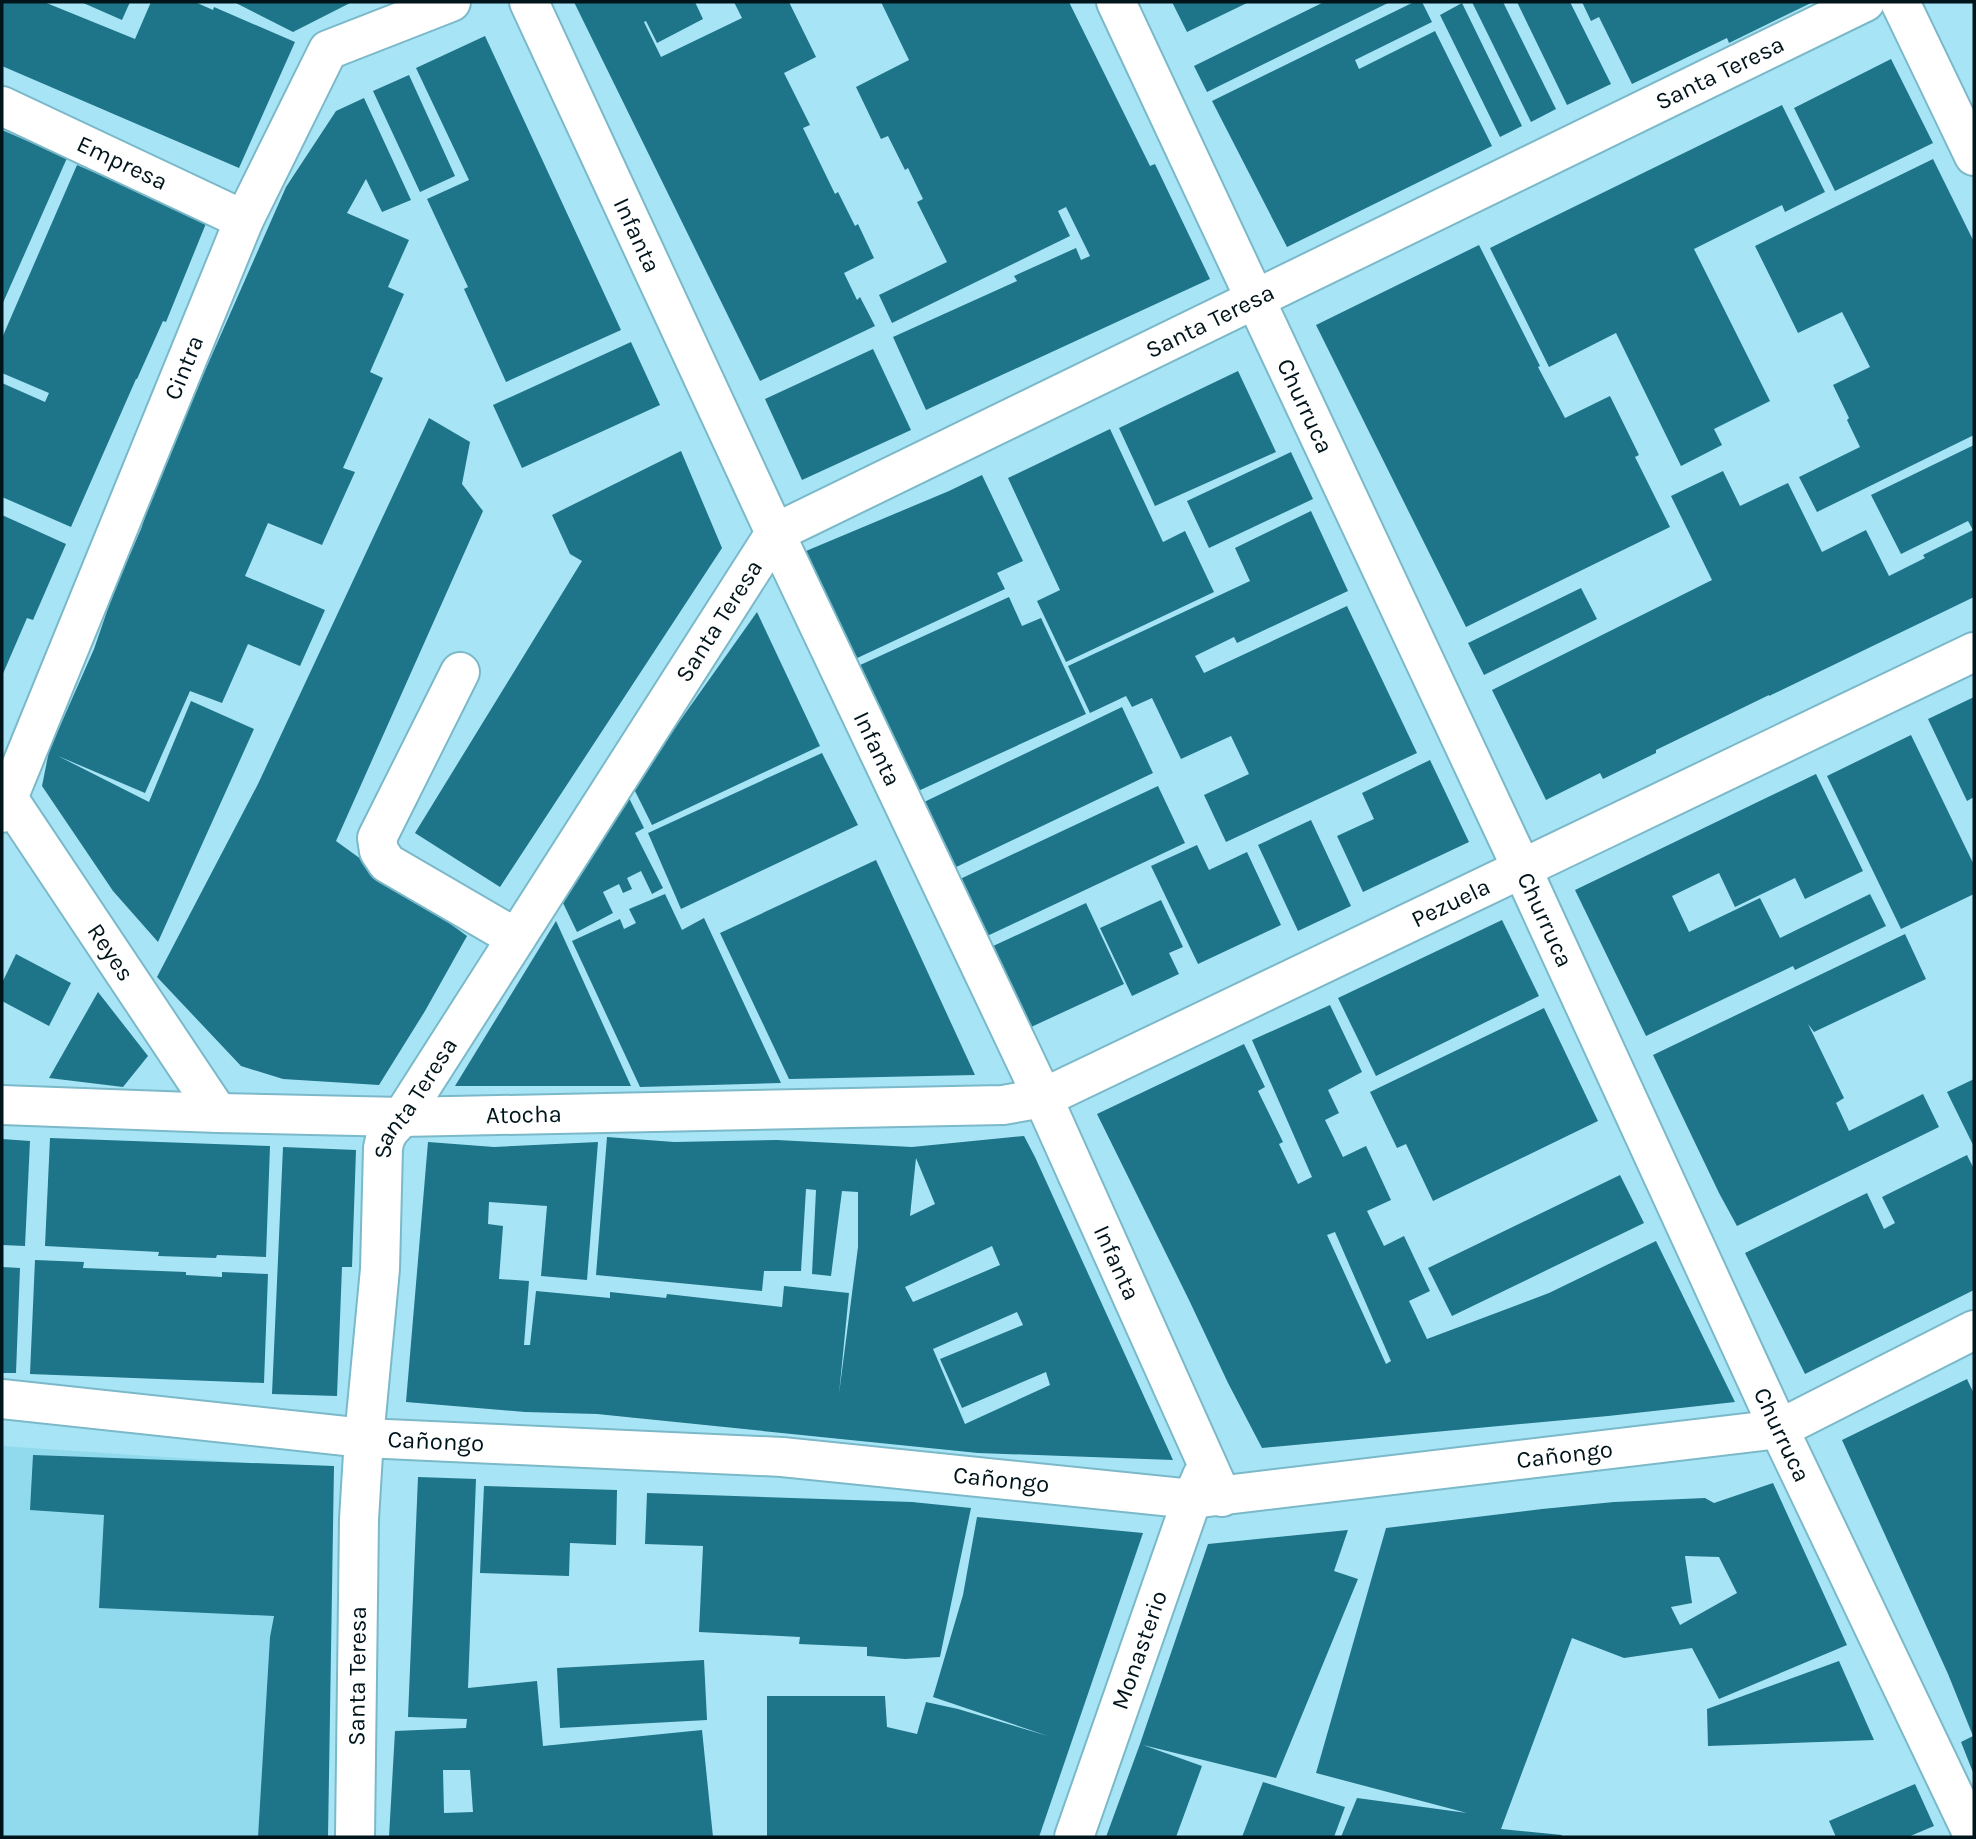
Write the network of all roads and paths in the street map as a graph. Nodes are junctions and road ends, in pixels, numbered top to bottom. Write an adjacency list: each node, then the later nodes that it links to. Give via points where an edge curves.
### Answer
1 (451, 2): 8 (street, Cintra, via 328,50)
2 (529, 2): 10 (street, Infanta)
3 (1116, 2): 9 (street, Churruca)
4 (1866, 2): 9 (street, Santa Teresa)
5 (1900, 2): 7 (street)
6 (2, 106): 8 (street, Empresa)
7 (1974, 156)
8 (244, 220): 13 (street, Cintra)
9 (1256, 300): 10 (street, Santa Teresa); 14 (street, Churruca)
10 (775, 533): 15 (street, Santa Teresa); 16 (street, Infanta)
11 (1974, 652): 14 (street, Pezuela)
12 (460, 672): 15 (street, via 377,838 379,851 387,863)
13 (4, 802): 18 (street, Reyes)
14 (1522, 869): 16 (street, Pezuela); 22 (street, Churruca)
15 (516, 938): 19 (street, Santa Teresa)
16 (1043, 1098): 19 (street, Atocha, via 1003,1105); 24 (street, Infanta)
17 (2, 1105): 18 (street, Atocha)
18 (218, 1114): 19 (street, Atocha)
19 (401, 1117): 23 (street, Santa Teresa, via 384,1139 380,1269)
20 (1974, 1330): 22 (street, Cañongo)
21 (2, 1399): 23 (street, Cañongo)
22 (1779, 1429): 24 (street, Cañongo); 27 (street, Churruca)
23 (364, 1438): 24 (street, Cañongo, via 782,1457); 25 (street, Santa Teresa)
24 (1207, 1487): 26 (street, Monasterio)
25 (355, 1837)
26 (1074, 1837)
27 (1974, 1837)

